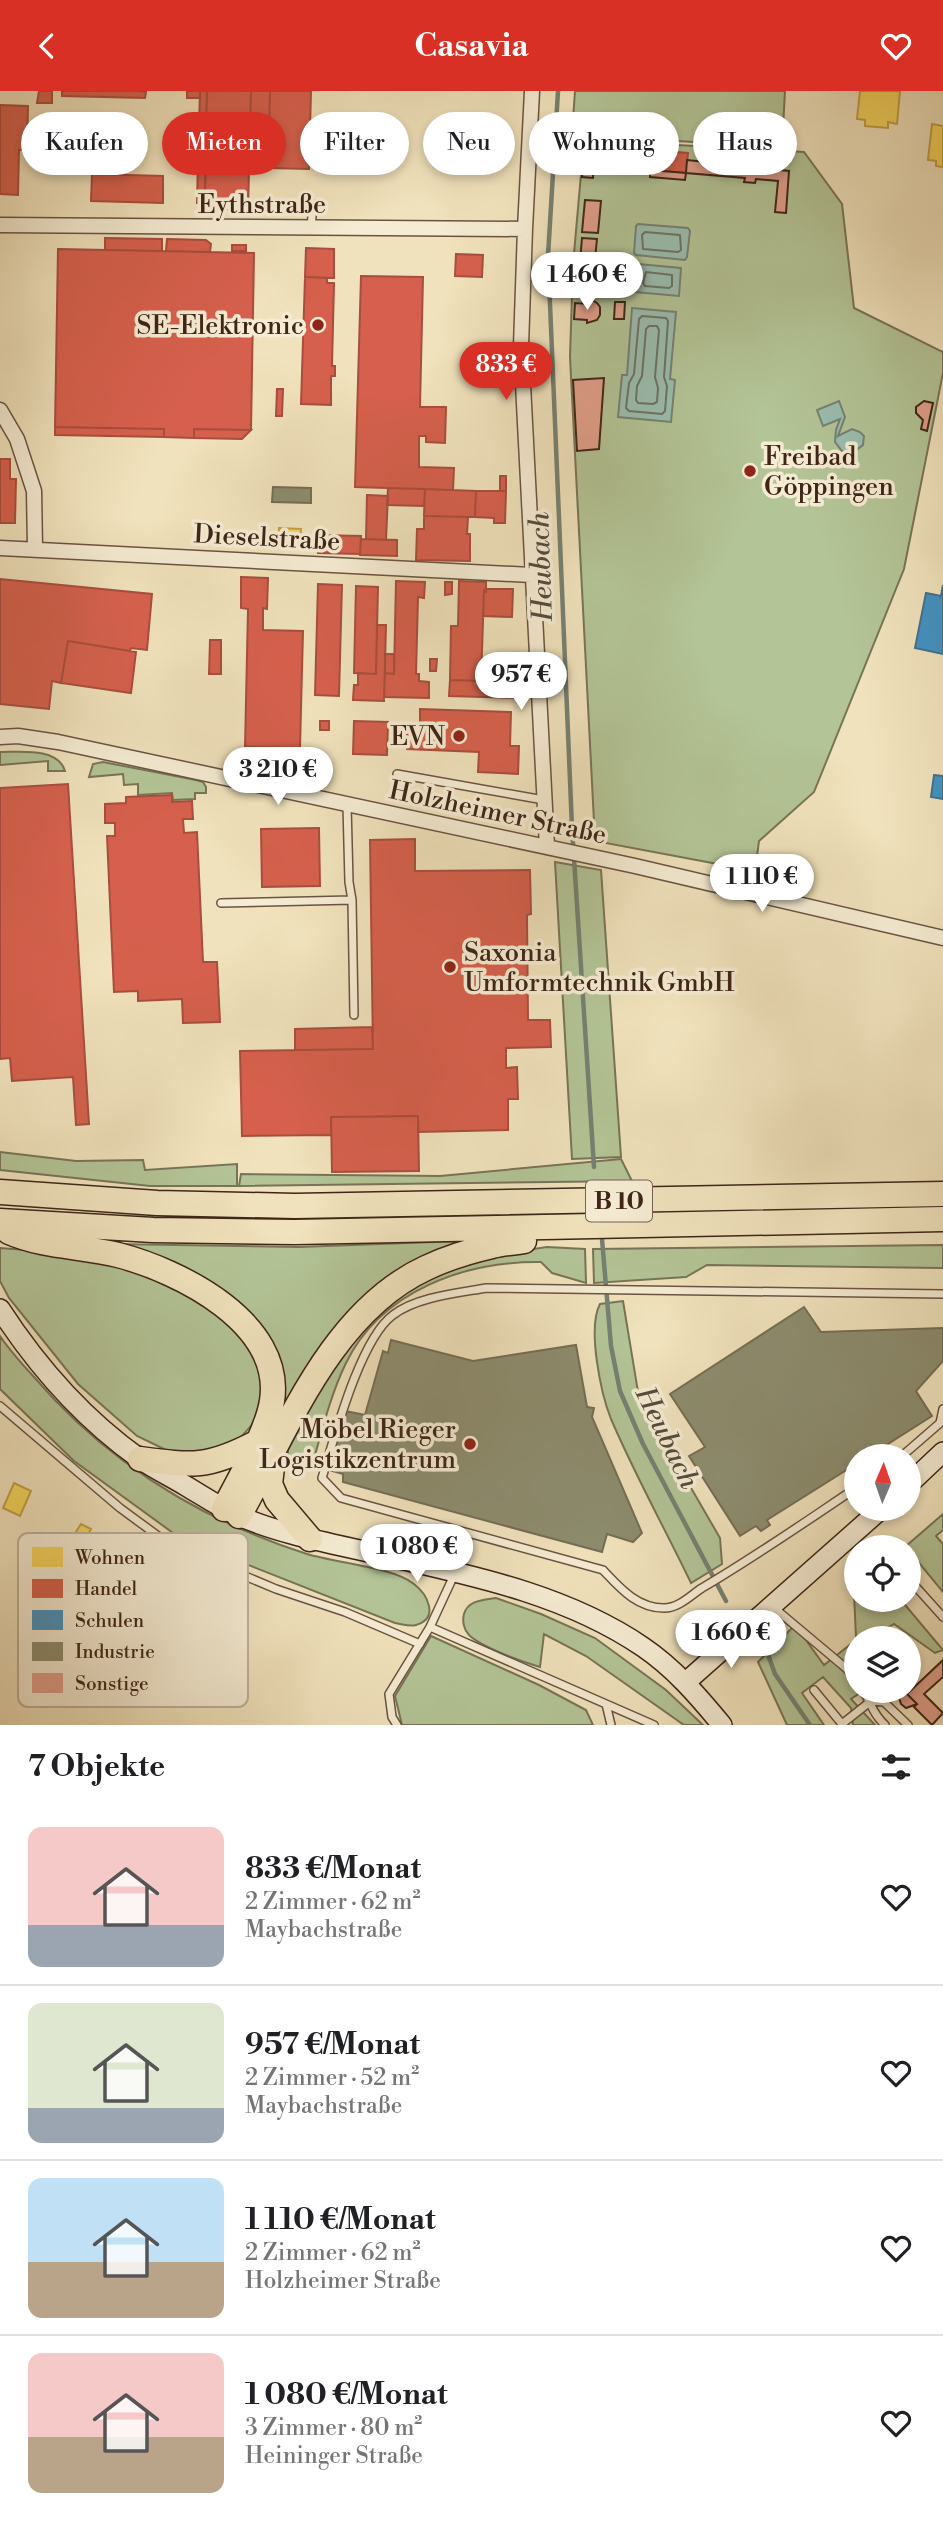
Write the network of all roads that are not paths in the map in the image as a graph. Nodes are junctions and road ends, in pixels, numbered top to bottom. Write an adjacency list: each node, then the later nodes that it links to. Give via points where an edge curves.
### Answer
1 (533, 91): 5 (street)
2 (313, 204): 4 (lane)
3 (0, 225): 4 (street, Eythstraße)
4 (311, 228): 5 (street, Eythstraße)
5 (525, 229): 9 (street, via 521,346)
6 (0, 410): 8 (street, via 17,439 34,491)
7 (0, 548): 8 (street, Dieselstraße)
8 (35, 548): 9 (street, Dieselstraße)
9 (531, 575): 12 (street)
10 (0, 737): 13 (street, Holzheimer Straße, via 58,741)
11 (397, 774): 12 (lane)
12 (544, 800): 14 (street)
13 (347, 804): 14 (street, Holzheimer Straße); 15 (lane)
14 (552, 848): 17 (street, Holzheimer Straße)
15 (352, 900): 16 (lane); 18 (lane)
16 (221, 903)
17 (943, 938)
18 (354, 1015)
19 (0, 1192): 20 (highway, B 10, via 157,1203 295,1206)
20 (943, 1194)
21 (943, 1219): 24 (highway, B 10)
22 (0, 1221): 24 (highway, B 10, via 295,1232)
23 (0, 1227): 30 (highway, via 26,1239 146,1263 209,1296 244,1324 260,1342 269,1364 273,1390)
24 (549, 1227): 30 (highway, B 10, via 522,1242 494,1245 425,1268 369,1305 340,1338)
25 (943, 1294): 34 (lane, via 486,1288 426,1300 393,1315 376,1334 347,1396 323,1478 341,1499 603,1570 627,1597 654,1607 671,1607 699,1591)
26 (0, 1309): 32 (main road, via 28,1351 78,1406)
27 (0, 1406): 37 (lane)
28 (943, 1409): 29 (lane, via 940,1423)
29 (916, 1444)
30 (265, 1447): 32 (highway, via 204,1464); 35 (highway, B 10); 38 (highway, B 10, via 273,1492)
31 (943, 1452): 33 (main road)
32 (140, 1459): 35 (main road)
33 (921, 1473)
34 (844, 1496)
35 (231, 1513): 38 (main road)
36 (868, 1521): 42 (main road)
37 (154, 1533)
38 (310, 1539): 39 (main road)
39 (456, 1572): 44 (lane); 47 (main road, via 587,1614 644,1647)
40 (248, 1577): 45 (lane)
41 (921, 1592): 43 (lane)
42 (773, 1607): 46 (lane); 47 (main road)
43 (943, 1617)
44 (430, 1627): 45 (lane); 52 (lane)
45 (420, 1644): 53 (lane, via 389,1694)
46 (844, 1666)
47 (686, 1682): 56 (main road)
48 (814, 1690): 57 (lane)
49 (868, 1703): 57 (lane)
50 (870, 1703): 58 (lane, via 873,1714)
51 (885, 1703): 59 (lane)
52 (606, 1704): 54 (lane); 55 (lane)
53 (397, 1725)
54 (611, 1725)
55 (654, 1725)
56 (722, 1725)
57 (842, 1725)
58 (885, 1725)
59 (908, 1725)

